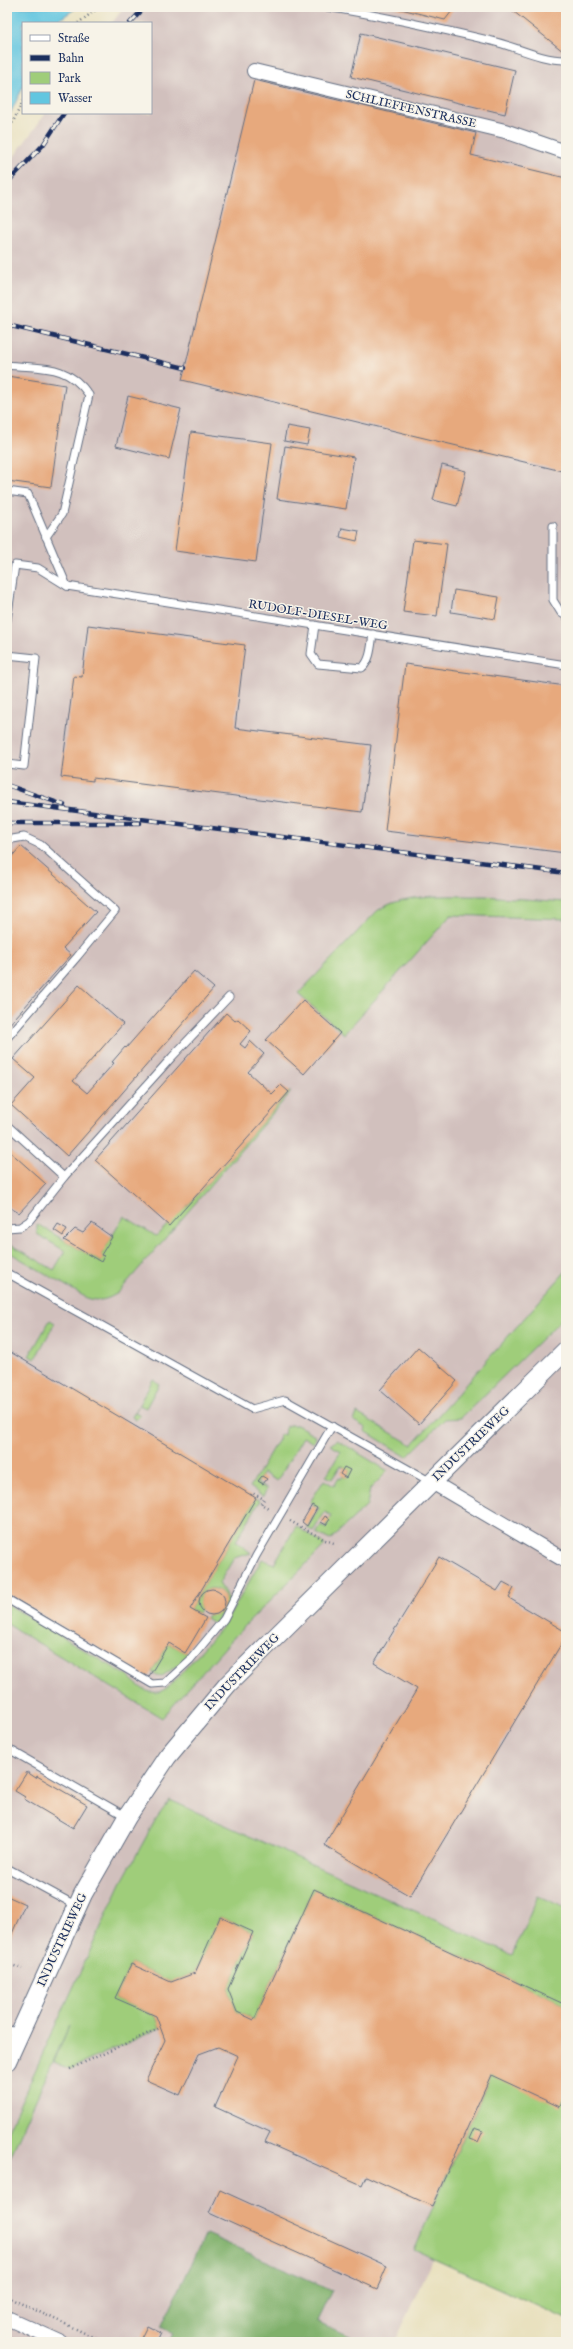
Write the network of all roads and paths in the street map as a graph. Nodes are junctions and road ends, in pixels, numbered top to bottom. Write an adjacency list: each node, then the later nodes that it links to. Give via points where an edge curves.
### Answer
1 (100, 7): 3 (path)
2 (327, 7): 4 (lane, via 479,38 552,60)
3 (79, 22)
4 (566, 60)
5 (254, 71): 8 (street, SCHLIEFFENSTRASSE, via 505,131)
6 (22, 103): 7 (path)
7 (7, 134)
8 (566, 152)
9 (7, 365): 12 (lane, via 63,371 80,381 89,395 62,514)
10 (7, 491): 12 (lane, via 28,494)
11 (553, 526): 14 (lane, via 553,600)
12 (46, 537): 13 (lane)
13 (67, 586): 15 (lane, via 38,568 15,565); 16 (lane, RUDOLF-DIESEL-WEG)
14 (566, 616)
15 (7, 620)
16 (315, 625): 17 (lane, RUDOLF-DIESEL-WEG); 17 (lane, via 311,654 318,664 362,668 367,664)
17 (373, 634): 19 (lane, RUDOLF-DIESEL-WEG)
18 (7, 655): 20 (lane, via 36,658 24,766)
19 (566, 665)
20 (7, 764)
21 (7, 840): 23 (lane, via 24,837 41,845 114,910)
22 (229, 997): 25 (lane)
23 (7, 1038)
24 (7, 1125): 25 (lane)
25 (64, 1178): 26 (lane, via 30,1221 20,1227)
26 (7, 1228)
27 (7, 1273): 29 (lane, via 252,1409 285,1400)
28 (566, 1350): 30 (street, INDUSTRIEWEG)
29 (332, 1426): 30 (lane); 32 (lane, via 256,1556 224,1619 190,1660 165,1683 152,1684)
30 (432, 1482): 31 (street); 34 (street, INDUSTRIEWEG, via 228,1684 167,1757)
31 (566, 1561)
32 (7, 1599)
33 (7, 1748): 34 (lane)
34 (127, 1817): 36 (street, INDUSTRIEWEG)
35 (7, 1868): 36 (lane)
36 (78, 1906): 40 (street, INDUSTRIEWEG)
37 (7, 1962): 38 (path)
38 (22, 1969)
39 (160, 2028): 42 (path)
40 (13, 2032): 41 (street, INDUSTRIEWEG)
41 (8, 2055)
42 (70, 2069)
43 (7, 2297): 46 (path)
44 (7, 2318): 45 (street)
45 (60, 2342)
46 (104, 2342)

